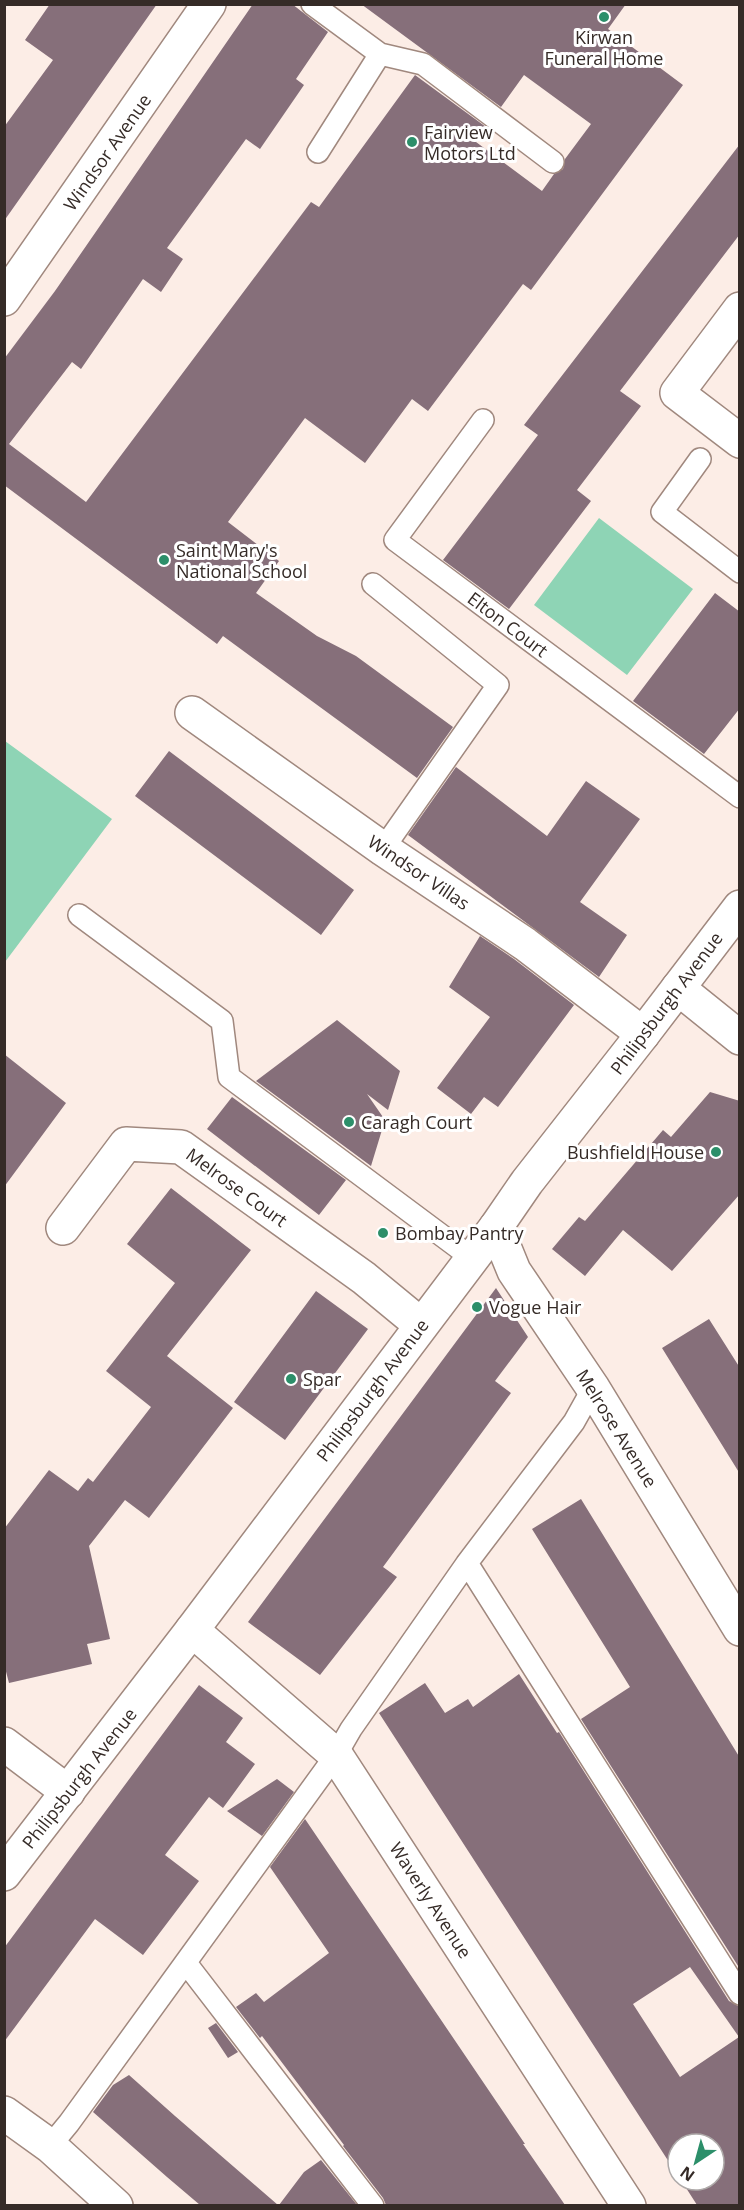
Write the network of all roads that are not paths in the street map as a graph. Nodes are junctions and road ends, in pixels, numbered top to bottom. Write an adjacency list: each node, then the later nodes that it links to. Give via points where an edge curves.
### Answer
1 (209, 4): 6 (street, Windsor Avenue)
2 (312, 4): 3 (lane)
3 (380, 54): 4 (lane); 5 (lane, via 423,63)
4 (318, 152)
5 (553, 162)
6 (4, 299)
7 (740, 309): 9 (street, via 677,393)
8 (483, 420): 14 (lane, Elton Court, via 395,540)
9 (740, 441)
10 (700, 459): 11 (lane, via 662,512)
11 (740, 572)
12 (373, 584): 15 (lane, via 498,684)
13 (192, 713): 15 (street, Windsor Villas)
14 (740, 797)
15 (383, 849): 19 (street, Windsor Villas, via 525,944)
16 (740, 907): 18 (street, Philipsburgh Avenue)
17 (79, 915): 23 (lane, via 222,1021 229,1077)
18 (678, 988): 19 (street, Philipsburgh Avenue); 20 (street)
19 (644, 1034): 21 (street, Philipsburgh Avenue)
20 (740, 1038)
21 (496, 1227): 23 (street, Philipsburgh Avenue); 25 (street, Melrose Avenue, via 514,1271)
22 (63, 1228): 24 (street, Melrose Court, via 126,1144 181,1147)
23 (472, 1258): 24 (street, Philipsburgh Avenue)
24 (422, 1324): 28 (street, Philipsburgh Avenue)
25 (593, 1388): 26 (lane, via 574,1422); 27 (street, Melrose Avenue)
26 (467, 1563): 30 (lane); 34 (lane)
27 (740, 1629)
28 (192, 1630): 30 (street, Waverly Avenue); 31 (street, Philipsburgh Avenue)
29 (4, 1744): 31 (street)
30 (336, 1755): 33 (lane); 39 (street, Waverly Avenue)
31 (68, 1792): 32 (street, Philipsburgh Avenue)
32 (4, 1874)
33 (186, 1963): 36 (lane); 38 (lane)
34 (740, 1994)
35 (4, 2114): 36 (street)
36 (50, 2146): 37 (street)
37 (116, 2205)
38 (373, 2205)
39 (629, 2205)

